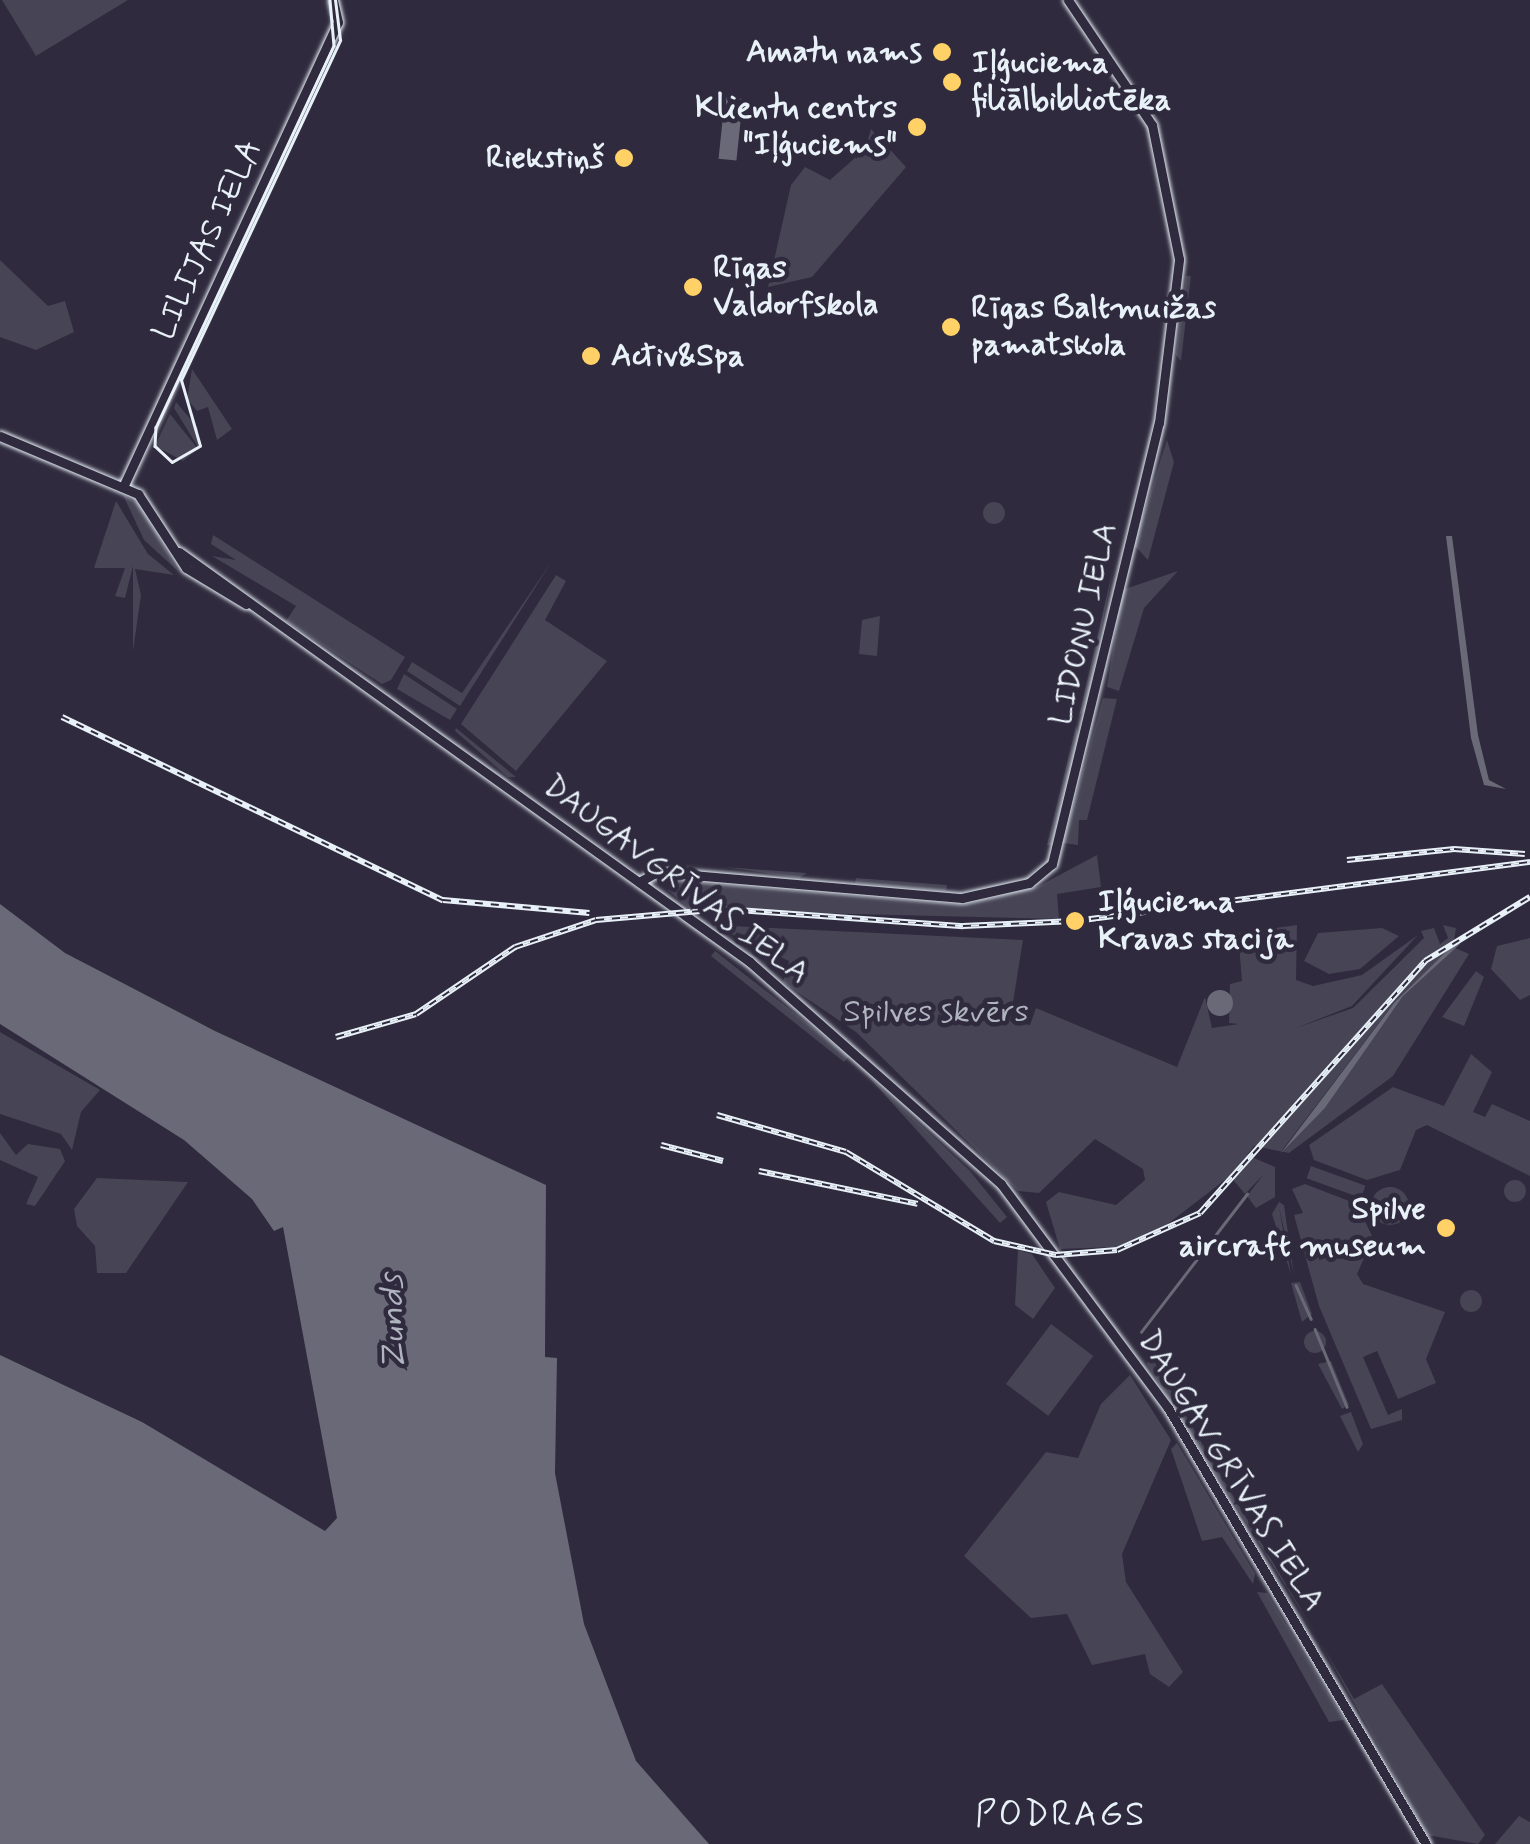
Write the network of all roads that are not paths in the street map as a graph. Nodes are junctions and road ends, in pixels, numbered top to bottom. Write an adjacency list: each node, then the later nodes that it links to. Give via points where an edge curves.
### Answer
1 (333, 0): 4 (main road, LILIJAS IELA, via 340,15)
2 (1068, 0): 5 (main road, LIDOŅU IELA, via 1152,125 1179,259 1159,423 1052,864 1029,883 962,898 657,872)
3 (0, 436): 4 (main road, DAUGAVGRĪVAS IELA)
4 (123, 488): 5 (main road, DAUGAVGRĪVAS IELA, via 146,502 191,572)
5 (639, 882): 6 (main road, DAUGAVGRĪVAS IELA, via 862,1054 1026,1214 1168,1408)
6 (1426, 1844)

